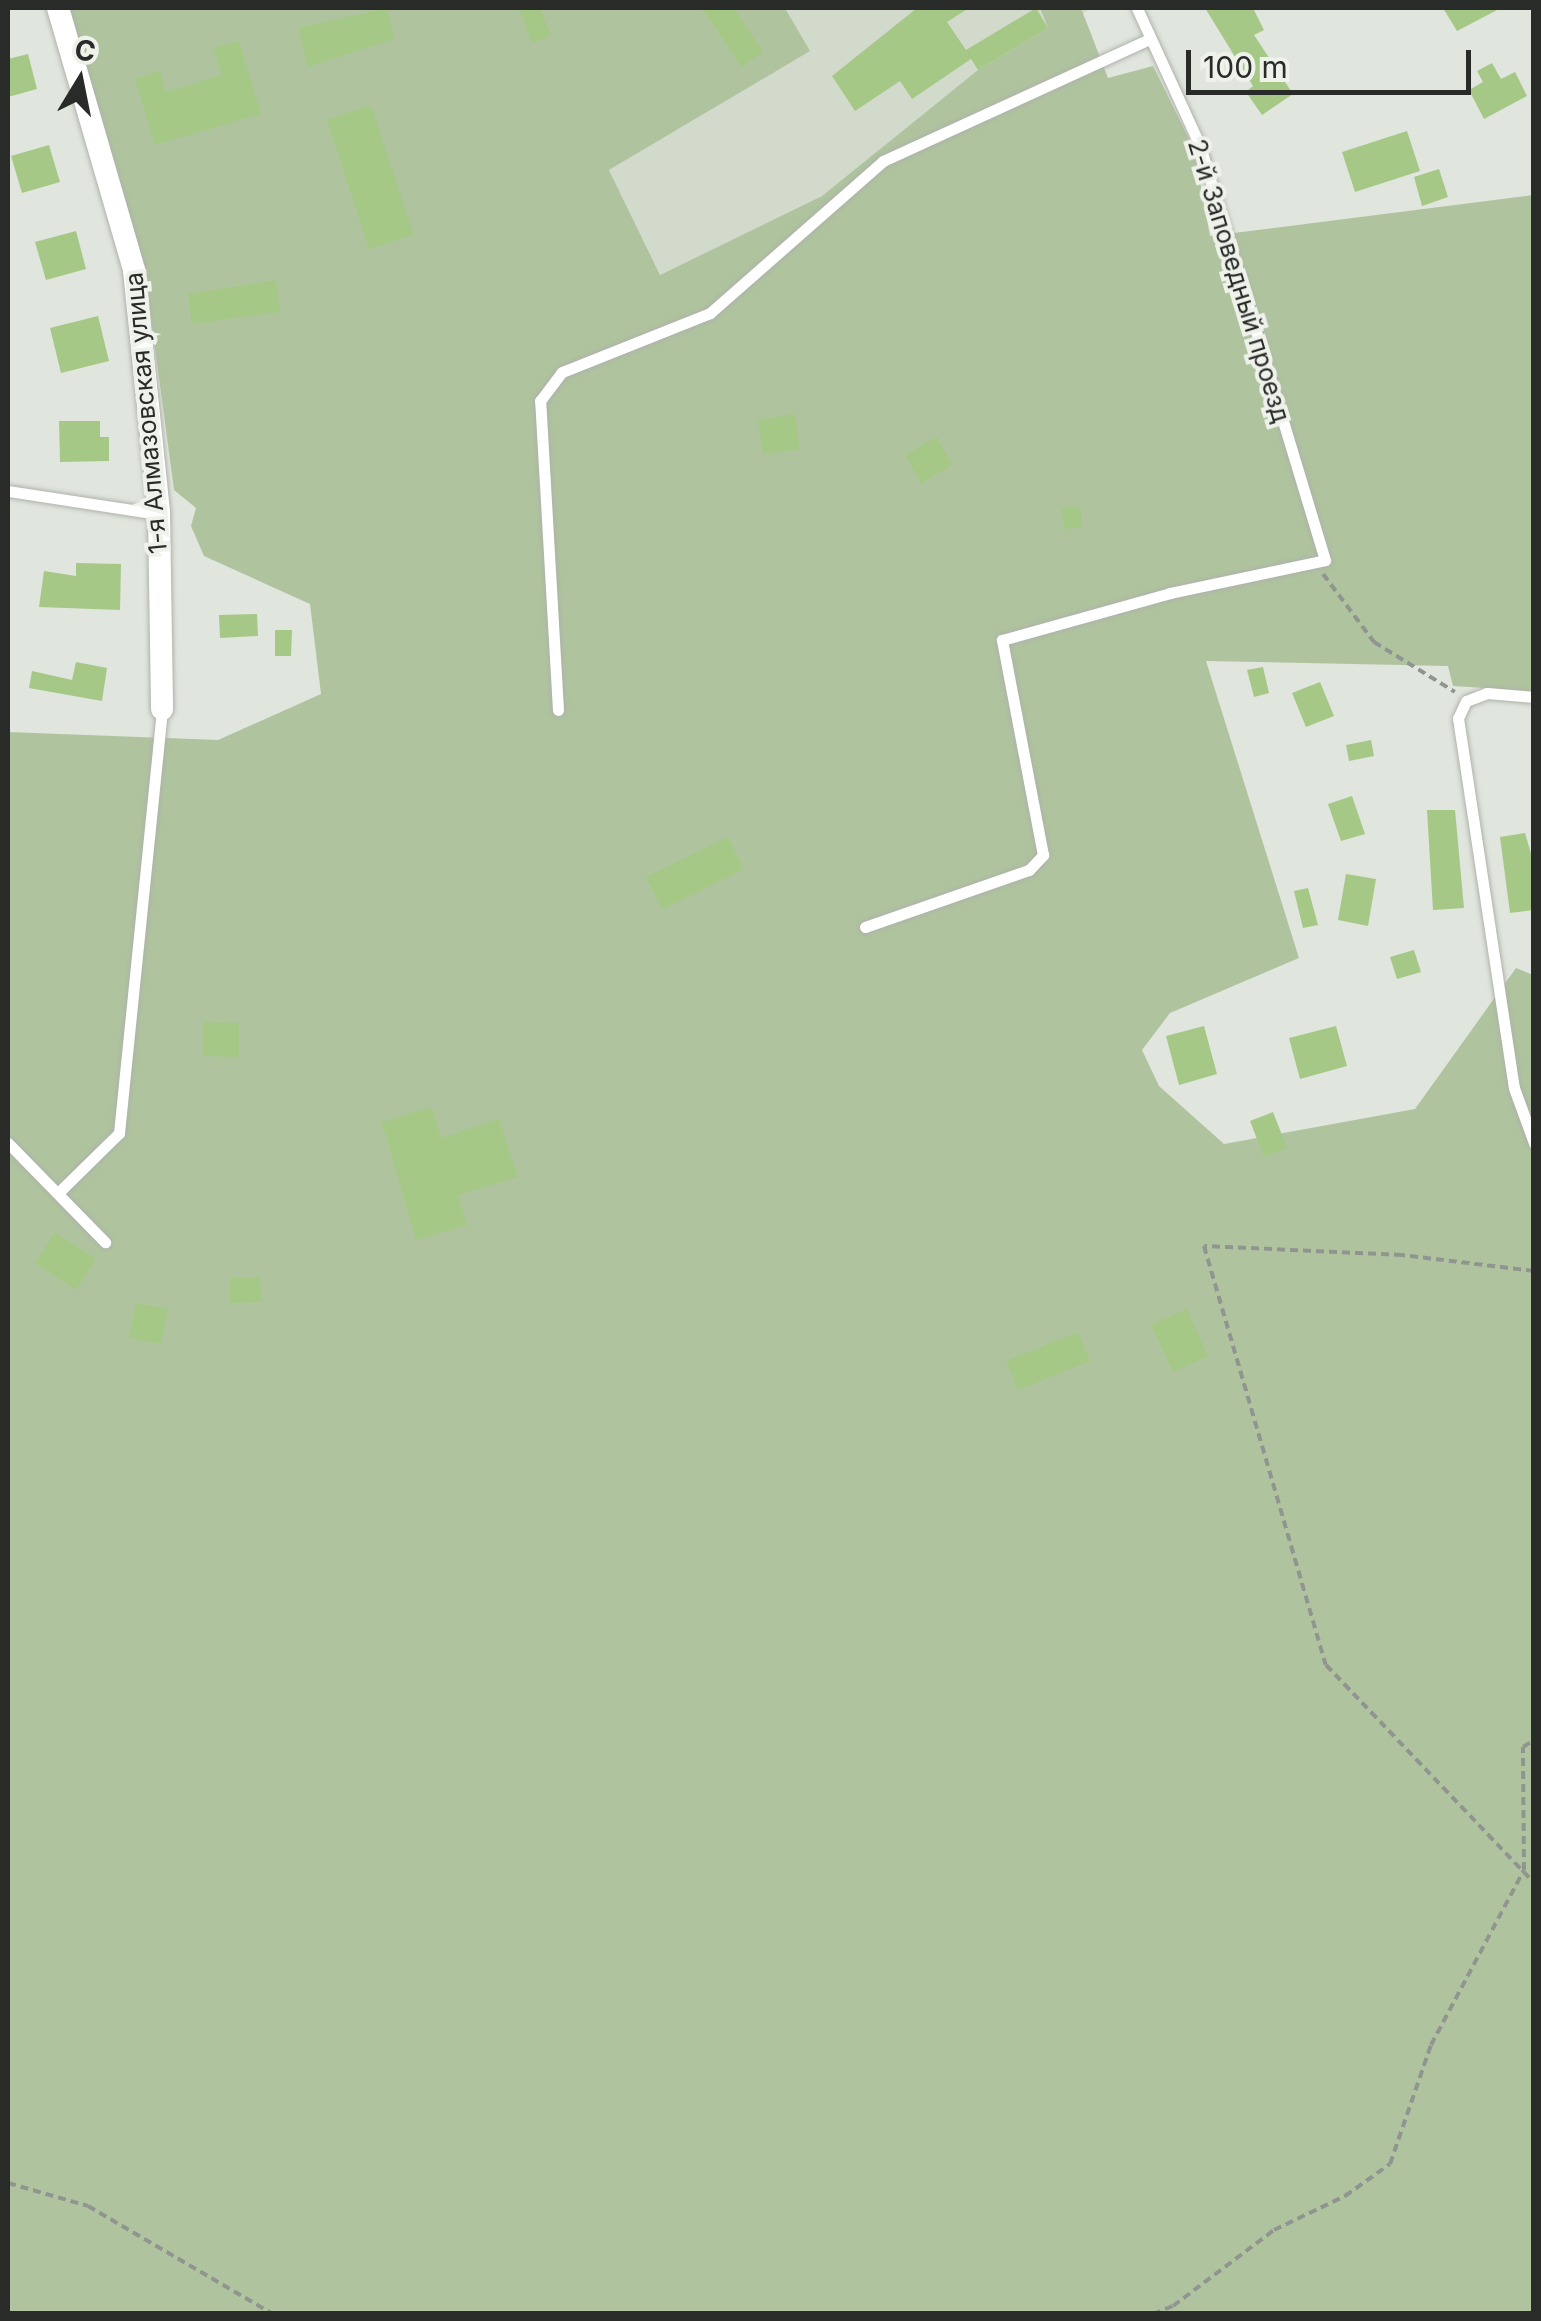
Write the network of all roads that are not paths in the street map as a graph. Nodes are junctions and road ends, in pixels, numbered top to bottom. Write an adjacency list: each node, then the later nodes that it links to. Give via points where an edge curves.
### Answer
1 (58, 8): 5 (street, 1-я Алмазовская улица, via 134,270)
2 (1137, 8): 3 (lane, 2-й Заповедный проезд)
3 (1150, 39): 8 (lane, via 883,160 710,312 562,372 540,402); 9 (lane, 2-й Заповедный проезд, via 1201,148 1325,560 1170,593 1002,640 1043,855 1029,870)
4 (8, 491): 5 (lane)
5 (159, 514): 7 (street, 1-я Алмазовская улица)
6 (1534, 697): 11 (lane, via 1487,693 1466,701 1458,718 1514,1088)
7 (162, 709): 12 (lane, via 119,1133)
8 (558, 710)
9 (866, 927)
10 (8, 1142): 12 (lane)
11 (1534, 1142)
12 (60, 1192): 13 (lane)
13 (104, 1242)

